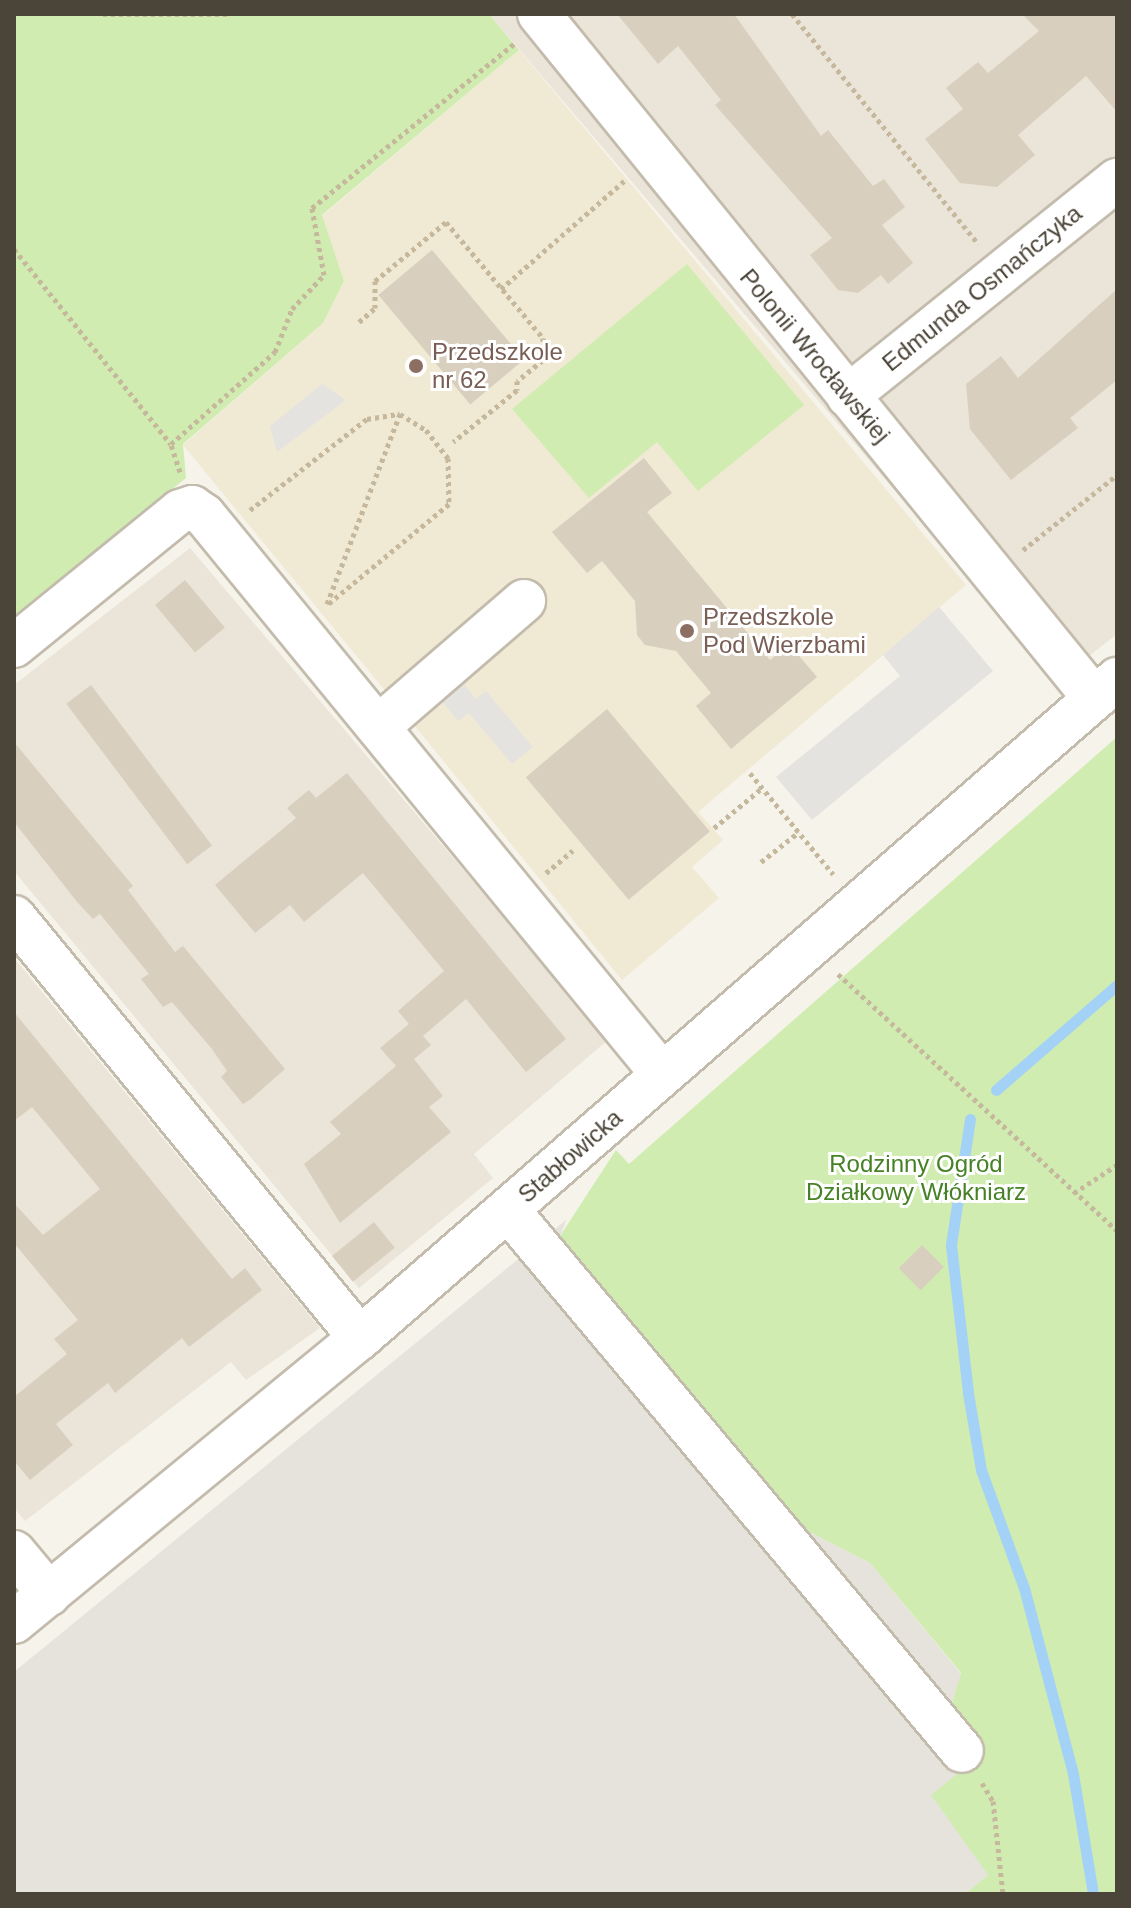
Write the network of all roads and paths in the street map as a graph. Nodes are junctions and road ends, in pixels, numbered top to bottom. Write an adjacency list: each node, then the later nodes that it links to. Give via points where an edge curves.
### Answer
1 (103, 14): 2 (path)
2 (230, 14)
3 (792, 14): 9 (path)
4 (540, 18): 13 (street, Polonii Wrocławskiej); 16 (path, via 312,208 324,275 292,309 275,352)
5 (626, 179): 11 (path)
6 (1117, 180): 13 (street, Edmunda Osmańczyka)
7 (995, 240): 9 (path)
8 (14, 249): 16 (path)
9 (983, 250): 10 (path)
10 (972, 259)
11 (501, 289): 12 (path, via 446,222 375,281 375,308); 15 (path, via 543,338 543,360)
12 (359, 322)
13 (848, 396): 20 (street, Polonii Wrocławskiej)
14 (400, 414): 19 (path, via 367,419); 22 (path); 22 (path, via 418,422 448,458 449,504)
15 (453, 442)
16 (171, 444): 18 (path)
17 (1117, 475): 20 (path)
18 (192, 507): 24 (street); 26 (street)
19 (242, 517)
20 (994, 573): 25 (street, Polonii Wrocławskiej)
21 (524, 601): 26 (street)
22 (328, 604): 23 (path)
23 (320, 611)
24 (14, 646)
25 (1106, 688): 36 (street, Stabłowicka)
26 (378, 727): 37 (street)
27 (750, 773): 28 (path)
28 (762, 788): 29 (path); 30 (path)
29 (714, 828)
30 (799, 832): 32 (path); 34 (path)
31 (573, 850): 33 (path)
32 (761, 862)
33 (540, 878)
34 (844, 887)
35 (14, 917): 42 (street)
36 (812, 944): 37 (street, Stabłowicka); 39 (path)
37 (662, 1074): 40 (street, Stabłowicka)
38 (1117, 1165): 39 (path)
39 (1074, 1193): 41 (path)
40 (508, 1210): 42 (street, Stabłowicka); 46 (street)
41 (1117, 1231)
42 (360, 1338): 44 (street, Stabłowicka)
43 (14, 1552): 44 (street)
44 (49, 1594): 45 (street, Stabłowicka)
45 (14, 1622)
46 (962, 1751): 47 (path, via 993,1801)
47 (1003, 1894)

